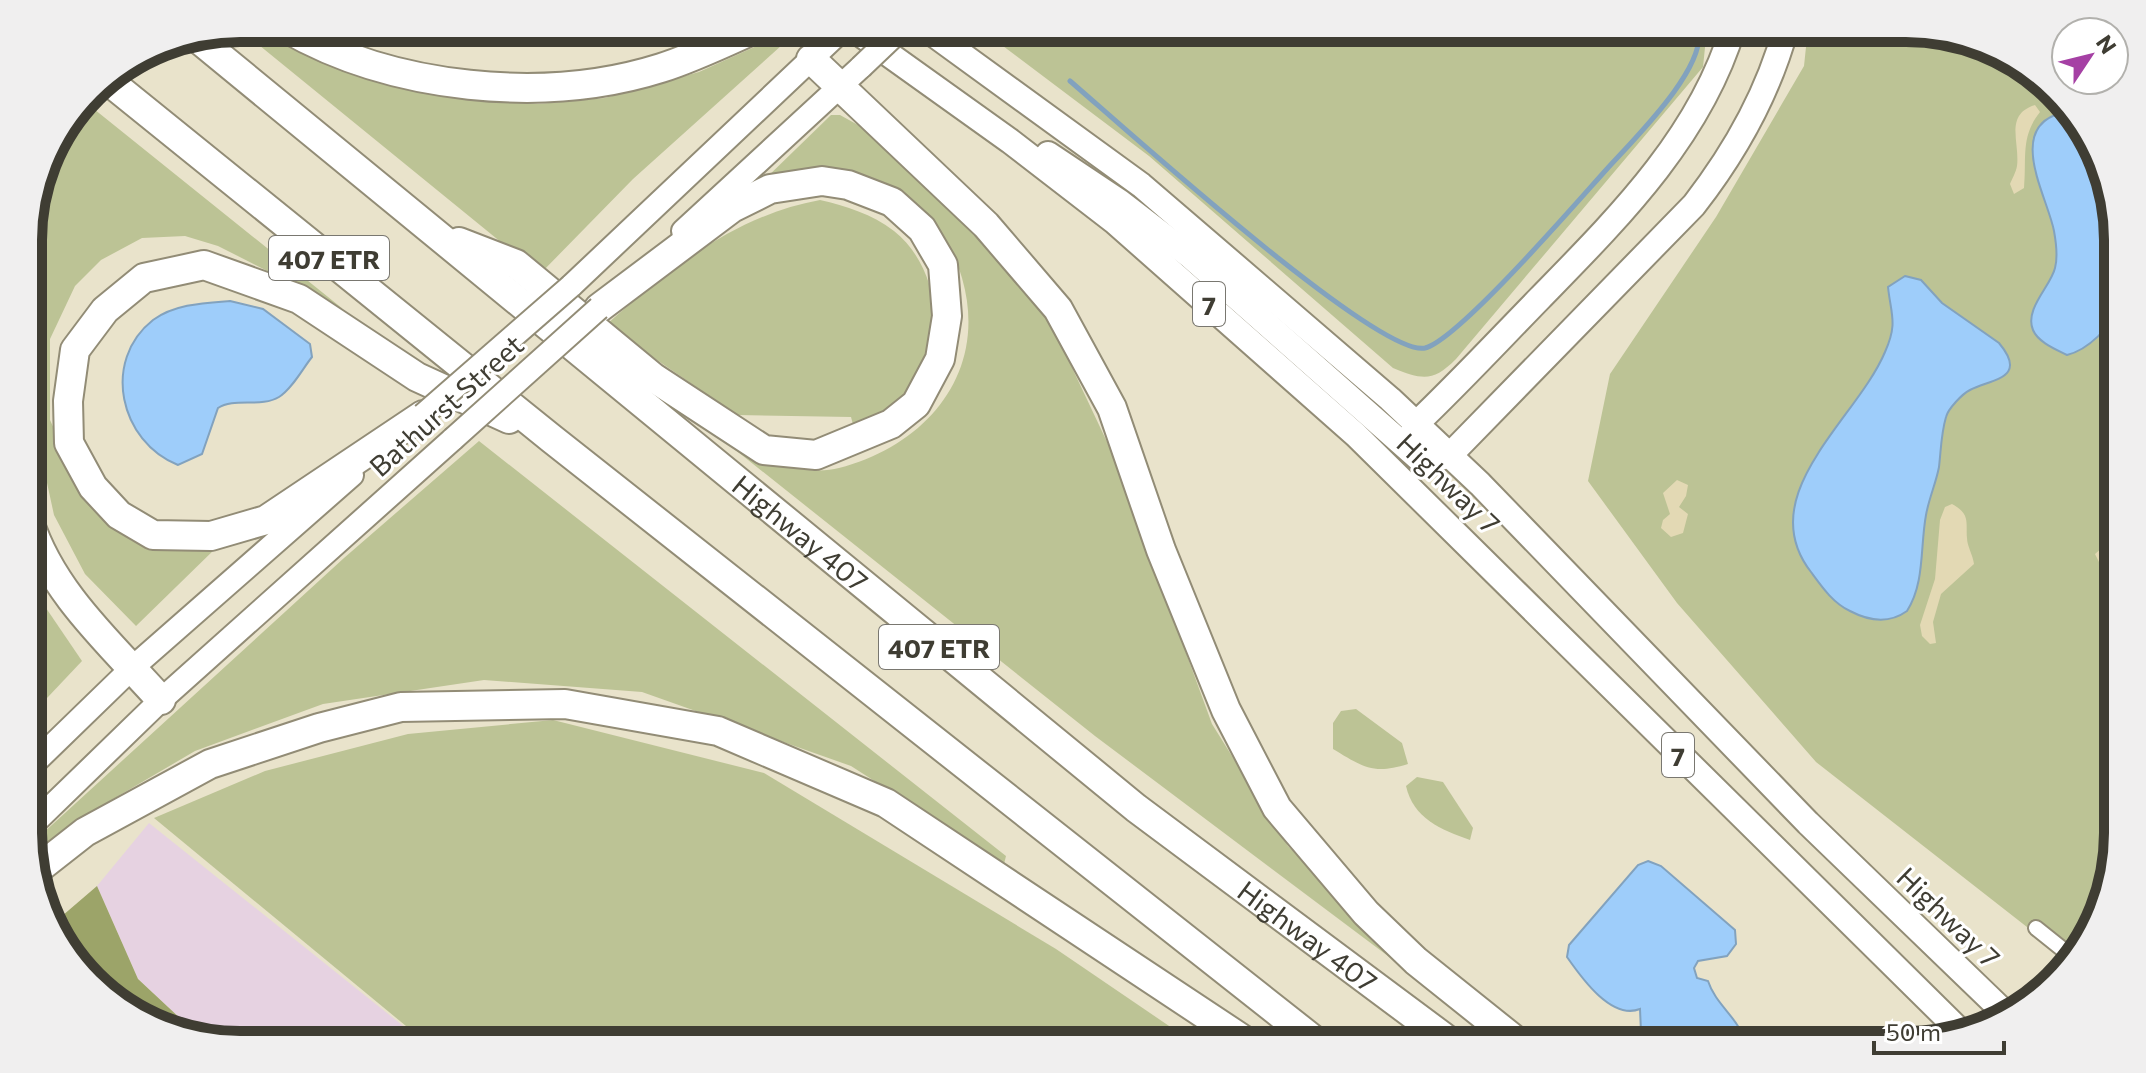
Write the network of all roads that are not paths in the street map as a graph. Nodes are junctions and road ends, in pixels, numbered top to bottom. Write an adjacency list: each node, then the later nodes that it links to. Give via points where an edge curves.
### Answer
1 (317, 42): 2 (highway, via 361,62 469,88 553,88 660,69)
2 (724, 42)
3 (872, 42): 12 (main road, Highway 7 / 7)
4 (887, 42): 11 (main road, Bathurst Street, bridge)
5 (944, 42): 16 (main road, Highway 7 / 7, via 1153,194)
6 (1728, 42): 16 (main road, via 1703,103 1647,183)
7 (1782, 42): 19 (main road, via 1754,114 1721,170 1675,225)
8 (828, 43): 11 (highway); 15 (main road, Bathurst Street, bridge, via 571,286)
9 (206, 45): 13 (highway, Highway 407 / 407 ETR)
10 (115, 86): 17 (highway, 407 ETR)
11 (840, 88): 14 (main road, Bathurst Street); 34 (highway, via 986,225 1058,309 1112,408 1161,550 1226,710 1277,808 1366,913)
12 (1010, 141): 18 (main road, via 1058,158 1120,202 1279,331); 20 (main road, Highway 7 / 7, via 1115,222)
13 (436, 234): 14 (highway, via 516,264 654,378 764,450 816,455 891,424 916,404 940,359 947,316 943,265 922,229 892,202 822,181 770,189 742,202); 33 (highway, Highway 407 / 407 ETR, via 1136,808)
14 (599, 308): 23 (main road, Bathurst Street, bridge)
15 (423, 415): 17 (highway, via 266,520 211,536 153,535 119,515 93,487 69,443 68,401 75,350 105,310 144,278 204,265 299,299 417,377); 22 (main road, Bathurst Street)
16 (1416, 424): 18 (main road); 19 (main road, Highway 7 / 7)
17 (552, 439): 32 (highway, 407 ETR)
18 (1406, 447): 19 (main road, via 1424,463); 20 (main road)
19 (1450, 455): 29 (main road, Highway 7 / 7, via 1808,823)
20 (1401, 476): 30 (main road, Highway 7 / 7)
21 (42, 556): 22 (highway, via 94,630)
22 (131, 669): 23 (highway); 24 (main road, Bathurst Street)
23 (161, 700): 25 (main road, Bathurst Street)
24 (42, 755)
25 (42, 815)
26 (45, 863): 31 (highway, via 85,832 210,764 319,728 401,707 565,704 718,731 886,803)
27 (2036, 928): 28 (street)
28 (2065, 951)
29 (1999, 1008)
30 (1954, 1025)
31 (1230, 1031)
32 (1302, 1031)
33 (1435, 1031)
34 (1504, 1031)

